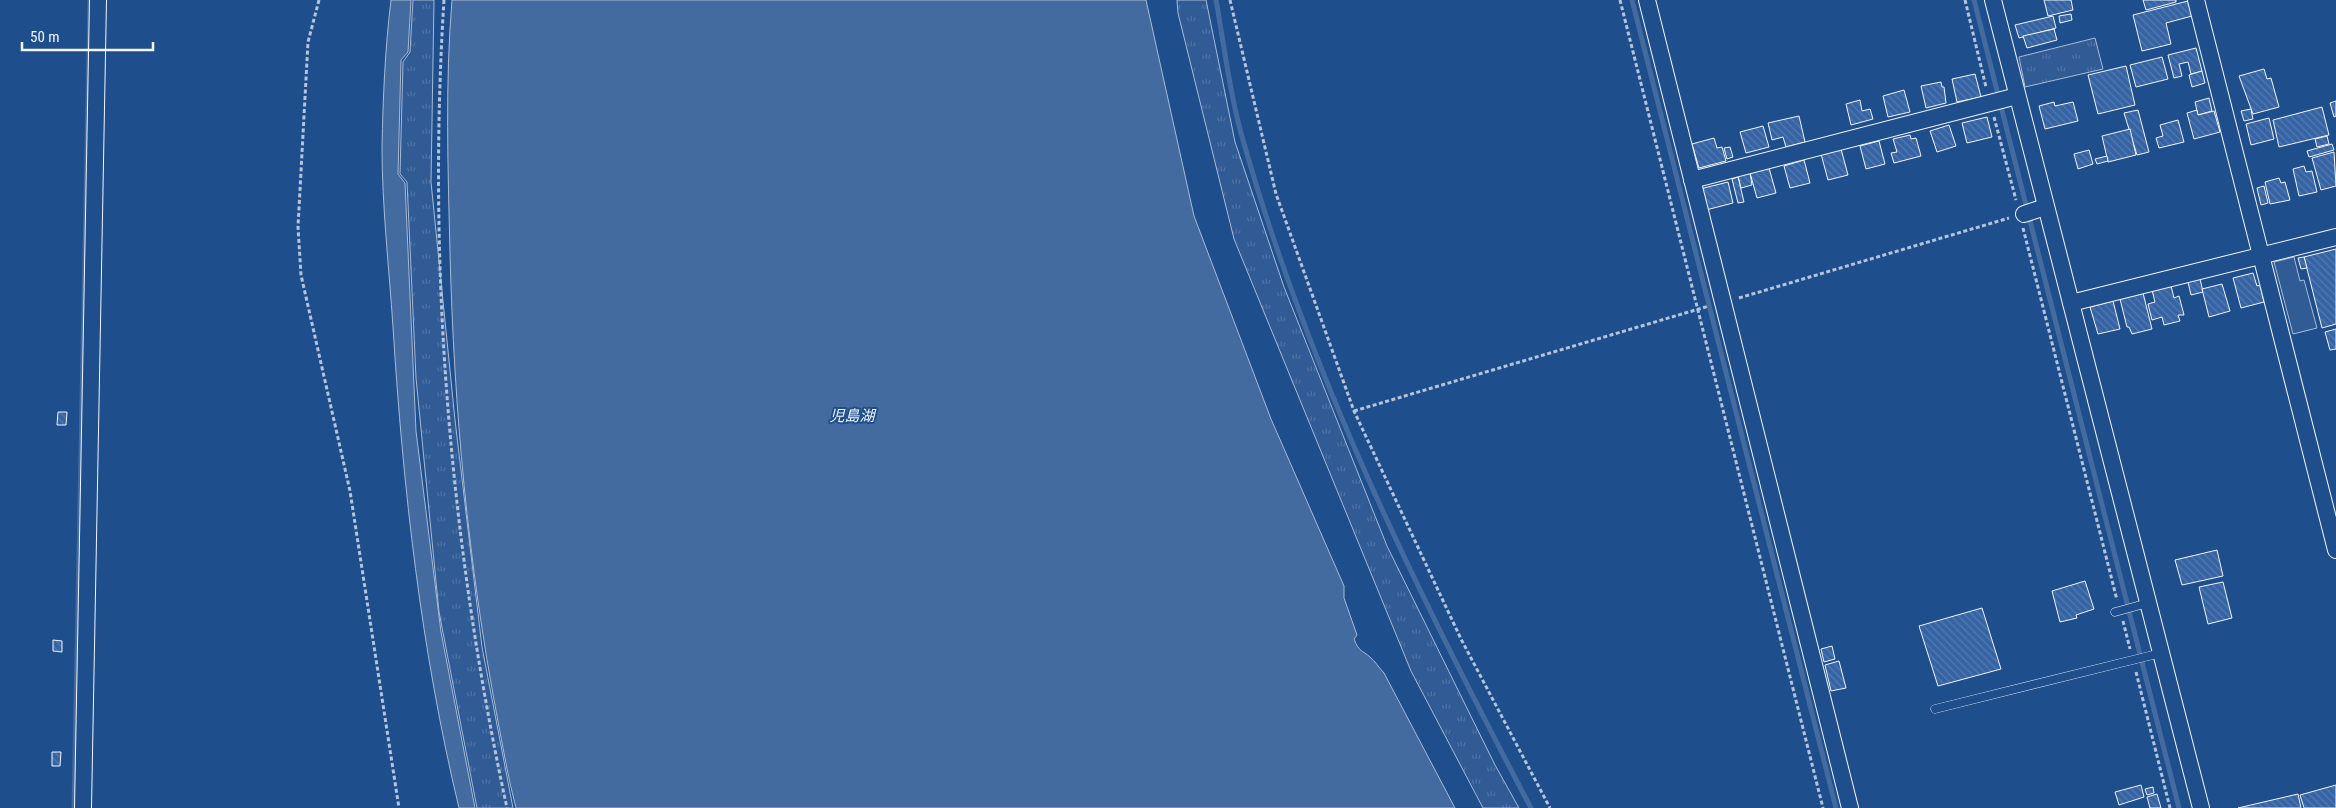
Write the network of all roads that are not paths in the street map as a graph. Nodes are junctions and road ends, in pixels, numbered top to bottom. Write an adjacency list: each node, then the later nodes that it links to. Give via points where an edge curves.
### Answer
1 (98, 0): 16 (street)
2 (1647, 0): 6 (street)
3 (1993, 0): 5 (street)
4 (2196, 0): 8 (street)
5 (2002, 100): 6 (street); 9 (street, via 2032,211)
6 (1692, 180): 17 (street)
7 (2336, 236): 8 (street)
8 (2260, 256): 9 (street); 10 (street)
9 (2071, 303): 12 (street)
10 (2334, 531): 11 (street)
11 (2336, 550)
12 (2142, 605): 13 (lane); 14 (street)
13 (2120, 610)
14 (2154, 655): 15 (lane); 18 (street)
15 (1935, 708)
16 (83, 808)
17 (1850, 808)
18 (2200, 808)

